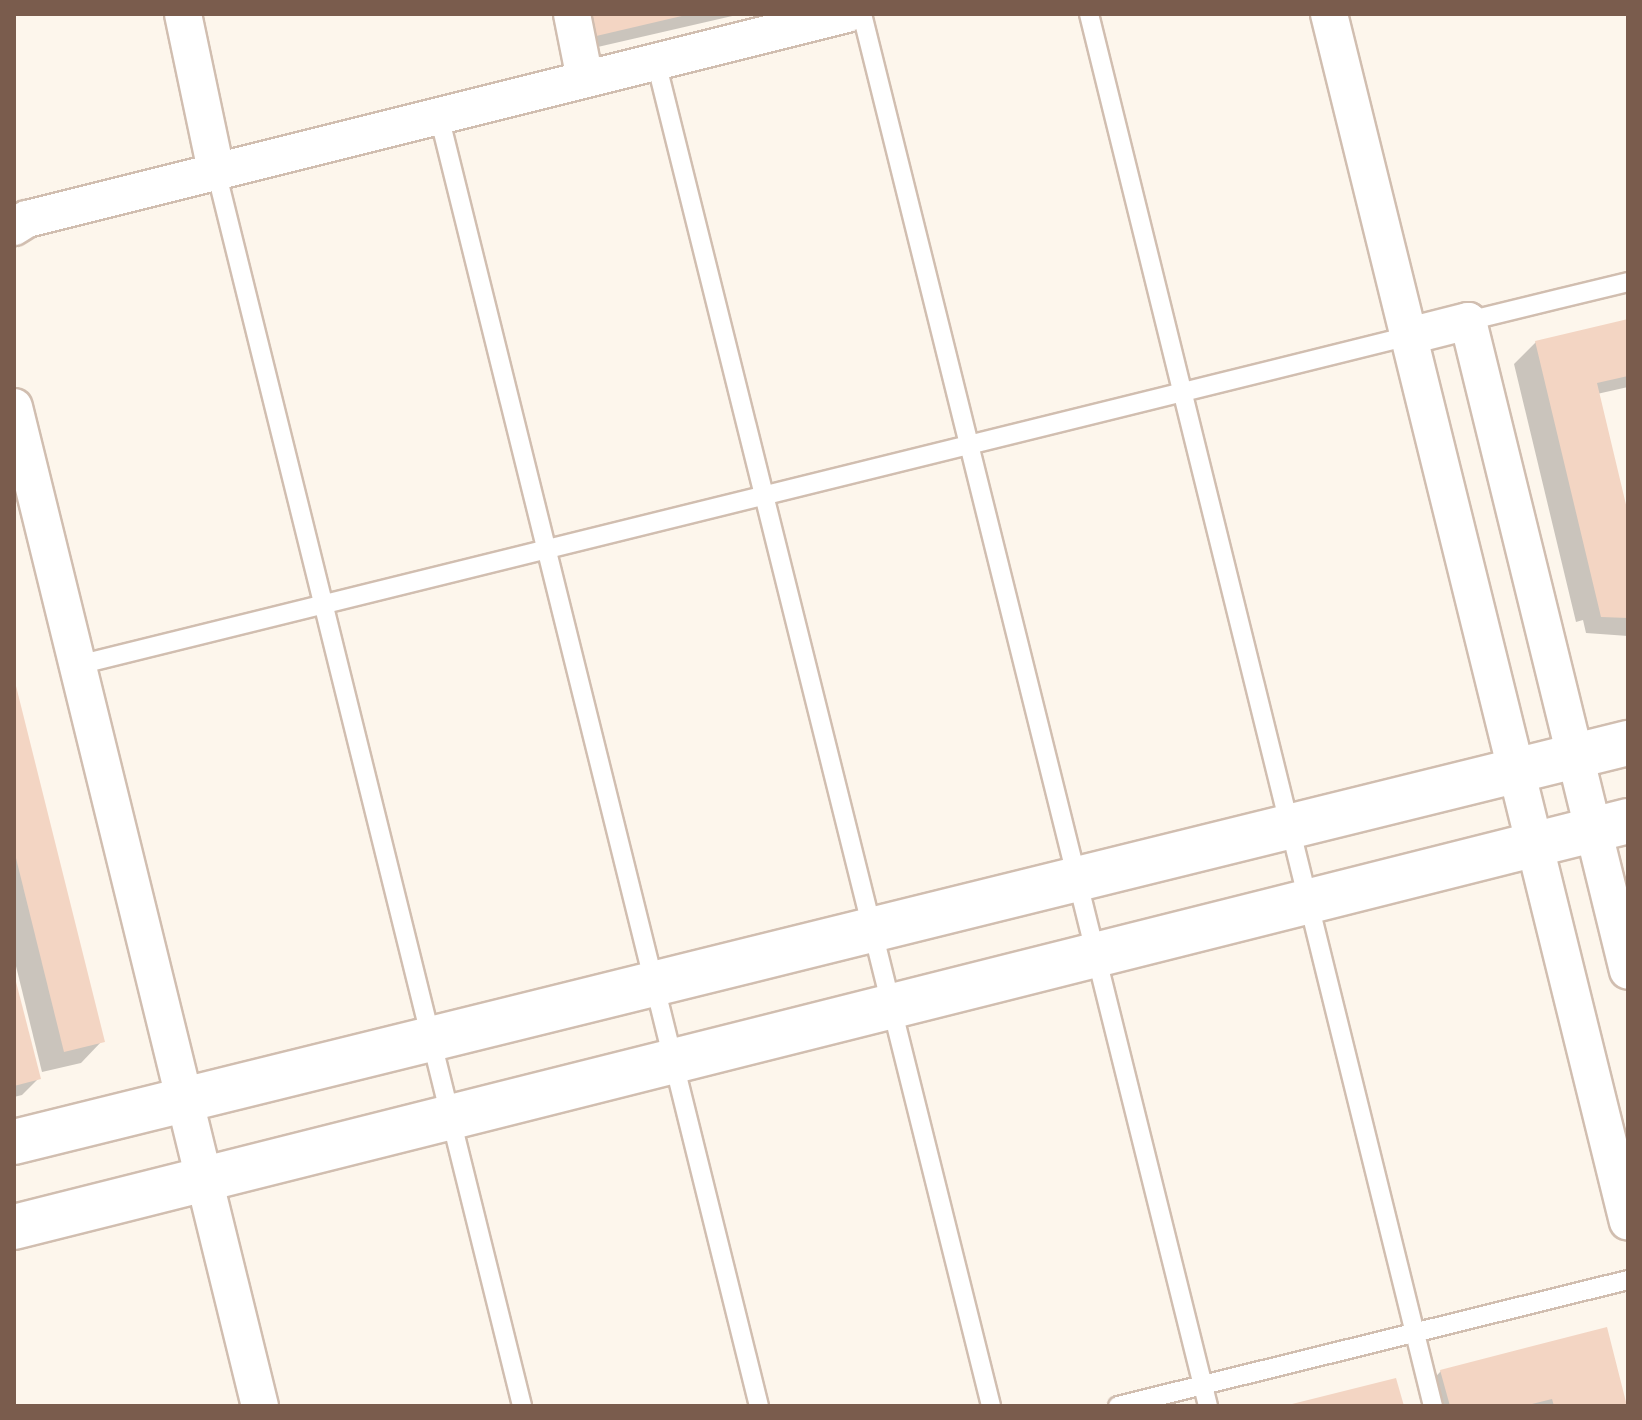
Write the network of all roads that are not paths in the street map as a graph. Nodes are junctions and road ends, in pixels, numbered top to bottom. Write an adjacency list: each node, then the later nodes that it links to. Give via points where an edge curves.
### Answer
1 (183, 14): 10 (street)
2 (572, 14): 8 (street)
3 (847, 14): 7 (street)
4 (862, 14): 17 (lane)
5 (1089, 14): 15 (lane)
6 (1329, 14): 14 (street)
7 (656, 62): 8 (street); 18 (lane)
8 (585, 79): 9 (street)
9 (439, 116): 10 (street); 19 (lane)
10 (216, 171): 11 (street, via 27,219); 20 (lane)
11 (14, 227)
12 (1628, 282): 13 (lane)
13 (1468, 321): 14 (street); 23 (street)
14 (1409, 336): 15 (lane); 24 (street)
15 (1183, 392): 17 (lane); 25 (lane)
16 (14, 407): 21 (street)
17 (969, 445): 18 (lane); 28 (lane)
18 (764, 495): 19 (lane); 30 (lane)
19 (546, 549): 20 (lane); 33 (lane)
20 (323, 604): 21 (lane); 35 (lane)
21 (78, 665): 37 (street)
22 (1628, 743): 23 (street)
23 (1575, 756): 24 (street); 26 (street)
24 (1516, 771): 25 (street); 27 (street)
25 (1290, 826): 28 (street); 29 (lane)
26 (1611, 826): 27 (street); 32 (street)
27 (1534, 845): 29 (street); 41 (street)
28 (1077, 879): 30 (street); 31 (lane)
29 (1309, 902): 31 (street); 44 (lane)
30 (872, 930): 33 (street); 34 (lane)
31 (1096, 955): 34 (street); 45 (lane)
32 (1628, 971)
33 (654, 984): 35 (street); 36 (lane)
34 (892, 1007): 36 (street); 49 (lane)
35 (431, 1039): 37 (street); 38 (lane)
36 (673, 1062): 38 (street); 48 (lane)
37 (185, 1100): 39 (street); 40 (street)
38 (451, 1118): 40 (street); 47 (lane)
39 (14, 1142)
40 (205, 1180): 42 (street); 46 (street)
41 (1628, 1222)
42 (14, 1227)
43 (1628, 1280): 44 (lane)
44 (1415, 1332): 45 (lane); 52 (lane)
45 (1203, 1385): 50 (lane); 51 (lane)
46 (260, 1406)
47 (522, 1406)
48 (759, 1406)
49 (991, 1406)
50 (1118, 1406)
51 (1208, 1406)
52 (1433, 1406)

